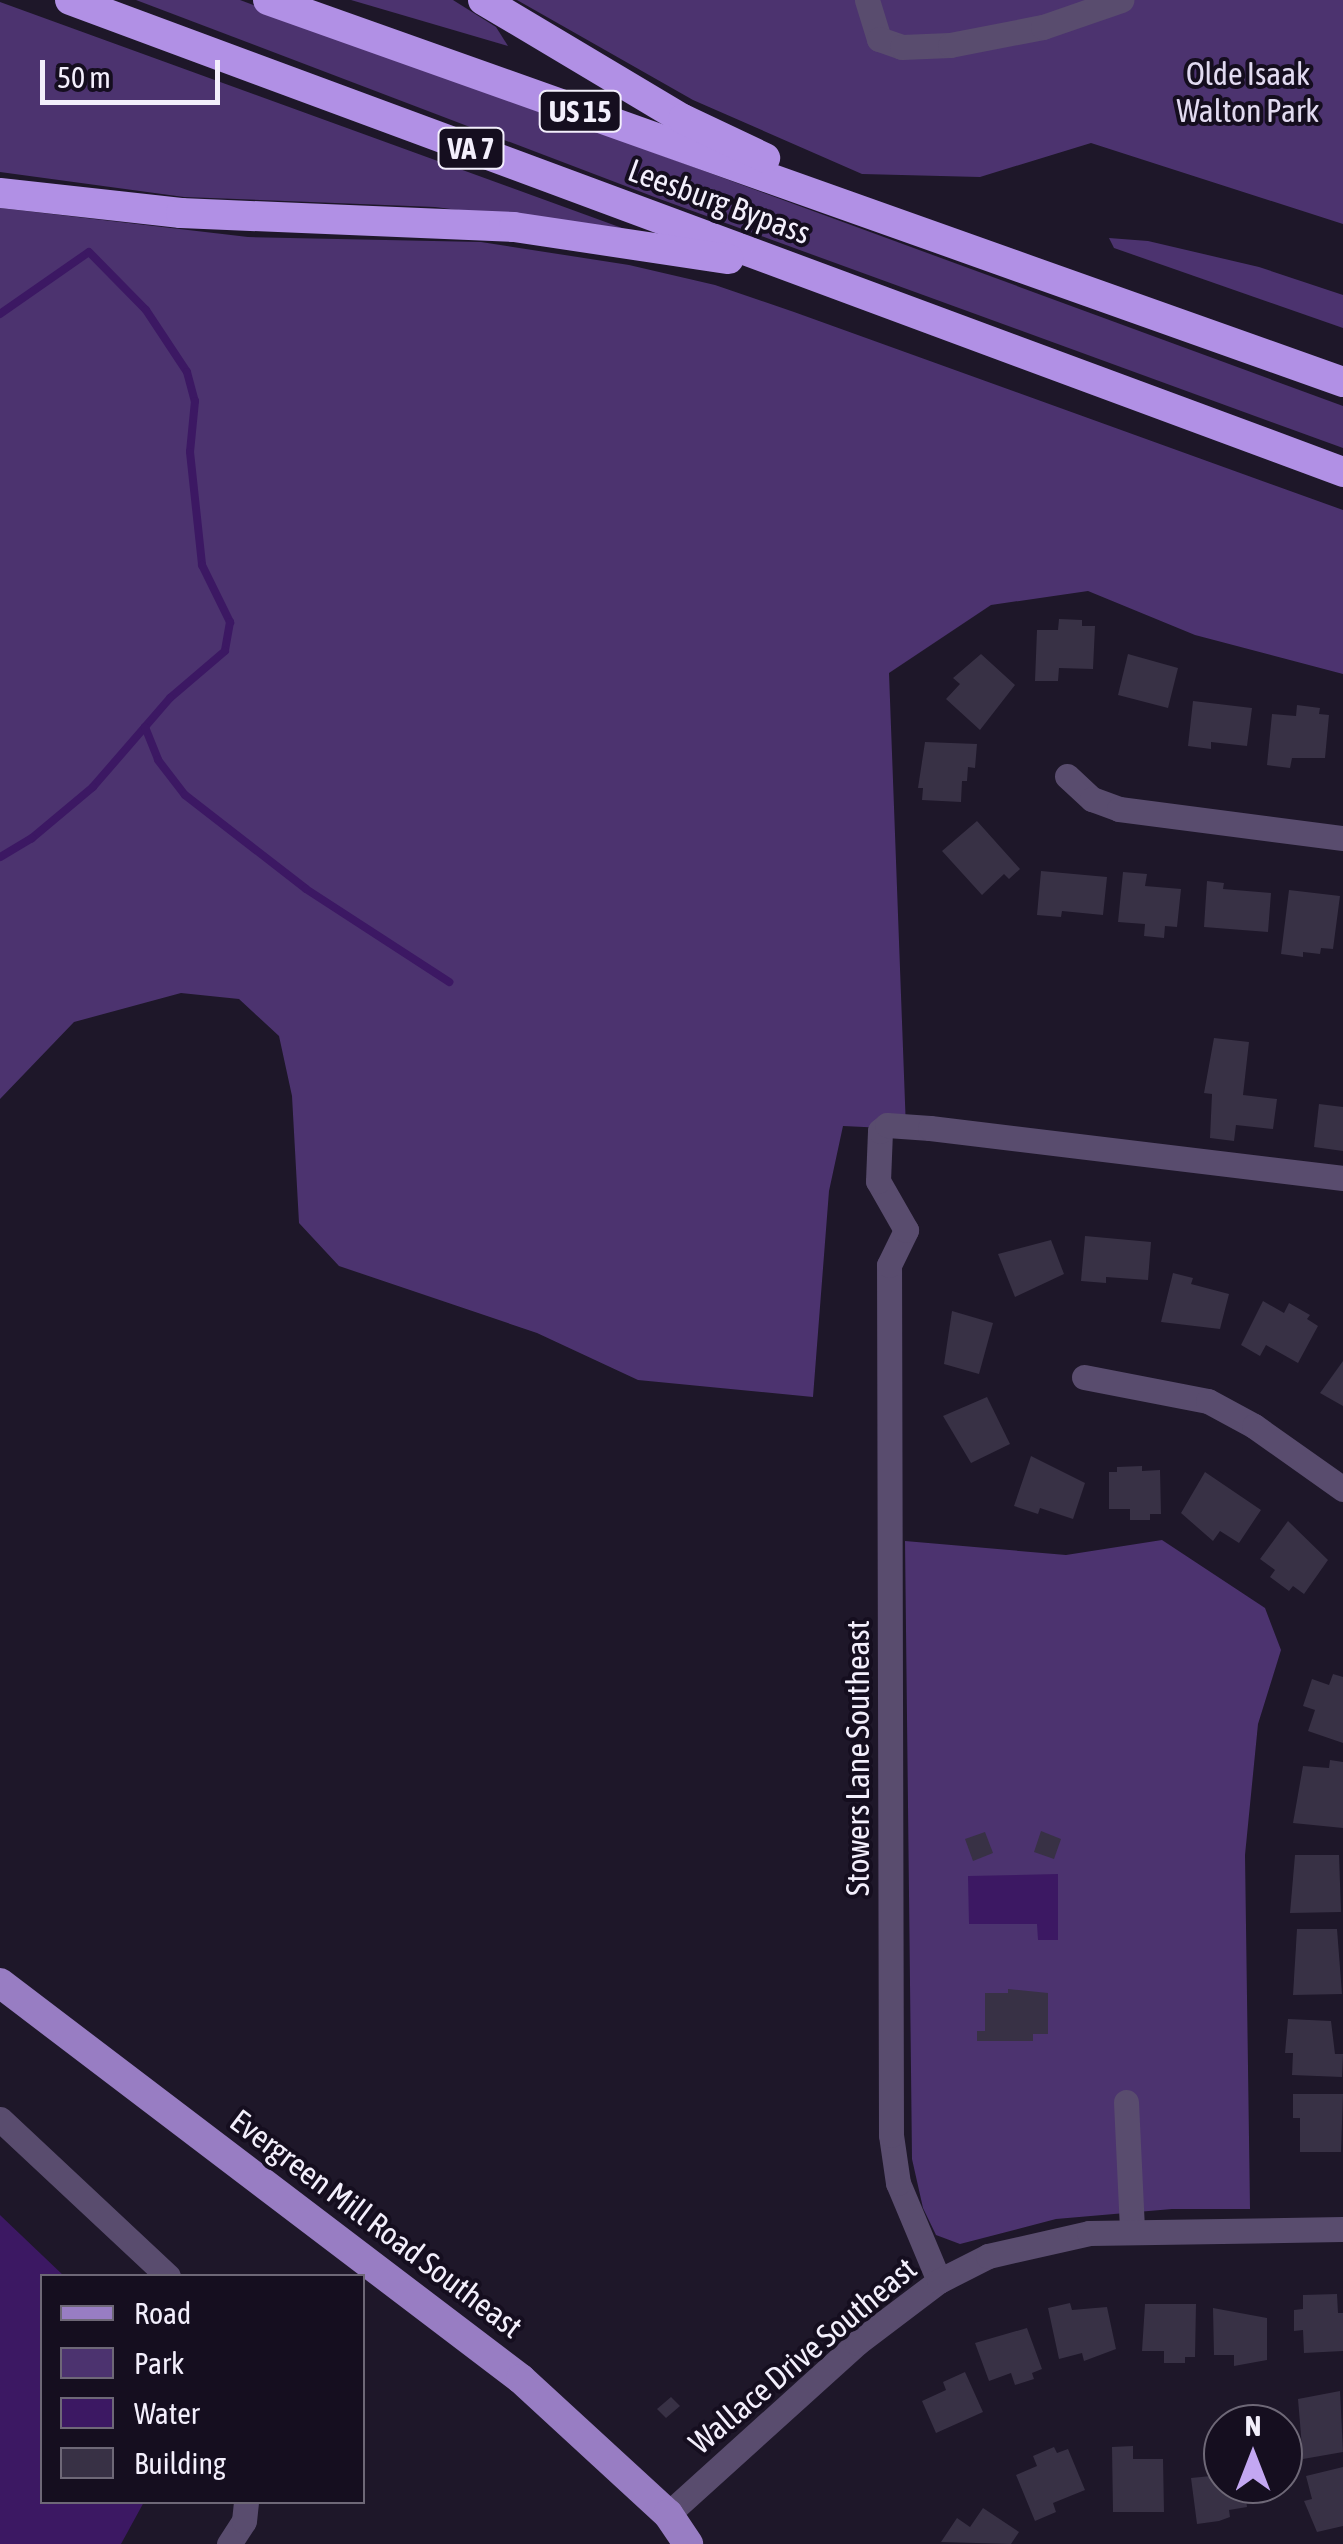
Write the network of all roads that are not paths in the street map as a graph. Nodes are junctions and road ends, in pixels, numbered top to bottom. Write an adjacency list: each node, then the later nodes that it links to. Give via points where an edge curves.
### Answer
1 (70, 0): 8 (highway, Leesburg Bypass / VA 7)
2 (268, 0): 7 (highway, Leesburg Bypass / US 15)
3 (483, 0): 7 (highway, via 683,119)
4 (867, 0): 5 (street, via 879,39 902,47 1044,27)
5 (1121, 0)
6 (0, 193): 8 (highway, via 181,213 604,237 728,259)
7 (894, 219): 9 (highway, Leesburg Bypass / US 15)
8 (873, 296): 10 (highway, Leesburg Bypass)
9 (1343, 382)
10 (1343, 472)
11 (1067, 776): 12 (street, via 1092,799 1119,810)
12 (1343, 838)
13 (1343, 1178): 22 (street, Stowers Lane Southeast, via 887,1125 880,1132 878,1181 906,1230 888,1265 892,2135 898,2183)
14 (1084, 1377): 15 (street, via 1208,1401)
15 (1343, 1490)
16 (0, 1983): 24 (main road, Evergreen Mill Road Southeast, via 521,2379)
17 (1126, 2102): 20 (street)
18 (0, 2119): 21 (street)
19 (1343, 2229): 20 (street, Wallace Drive Southeast)
20 (1132, 2230): 22 (street, Wallace Drive Southeast, via 988,2256)
21 (166, 2274)
22 (939, 2282): 24 (street, Wallace Drive Southeast, via 857,2343)
23 (246, 2504): 25 (street)
24 (668, 2514): 26 (main road, Evergreen Mill Road Southeast)
25 (229, 2544)
26 (688, 2544)

